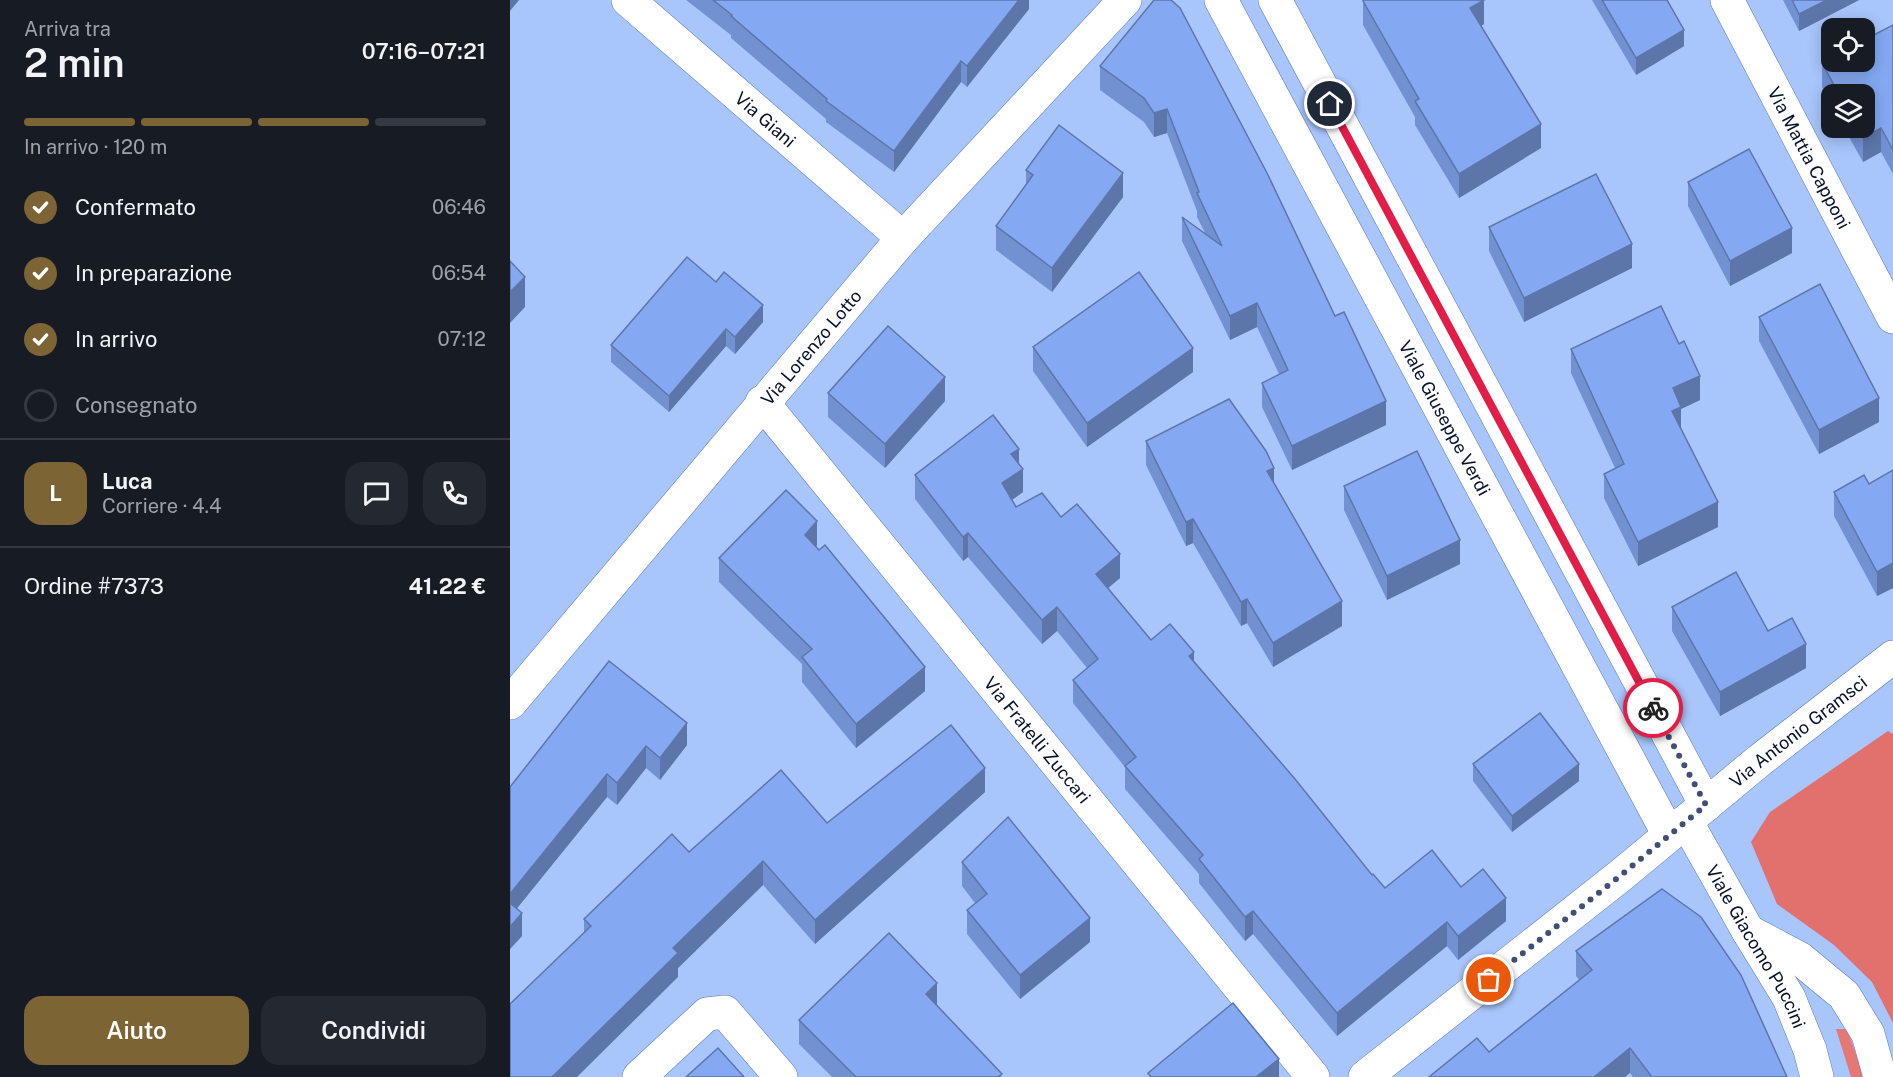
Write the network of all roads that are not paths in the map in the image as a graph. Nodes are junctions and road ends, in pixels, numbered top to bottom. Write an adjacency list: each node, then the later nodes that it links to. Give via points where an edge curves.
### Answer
1 (628, 0): 6 (street, Via Giani)
2 (1125, 0): 6 (street, Via Lorenzo Lotto)
3 (1221, 0): 11 (street, Viale Giuseppe Verdi)
4 (1275, 0): 11 (street)
5 (1727, 0): 7 (street, Via Mattia Capponi)
6 (903, 238): 8 (street, Via Lorenzo Lotto)
7 (1893, 317)
8 (762, 402): 10 (street, Via Lorenzo Lotto); 15 (street, Via Fratelli Zuccari)
9 (1893, 657): 11 (street, Via Antonio Gramsci)
10 (510, 703)
11 (1687, 820): 12 (street, Viale Giacomo Puccini); 16 (street, Via Antonio Gramsci)
12 (1748, 931): 17 (street, Viale Giacomo Puccini, via 1789,998); 18 (street, via 1799,958 1844,995 1868,1034)
13 (639, 1077): 14 (street, via 707,1014 725,1012)
14 (781, 1077)
15 (1313, 1077)
16 (1365, 1077)
17 (1817, 1077)
18 (1880, 1077)

